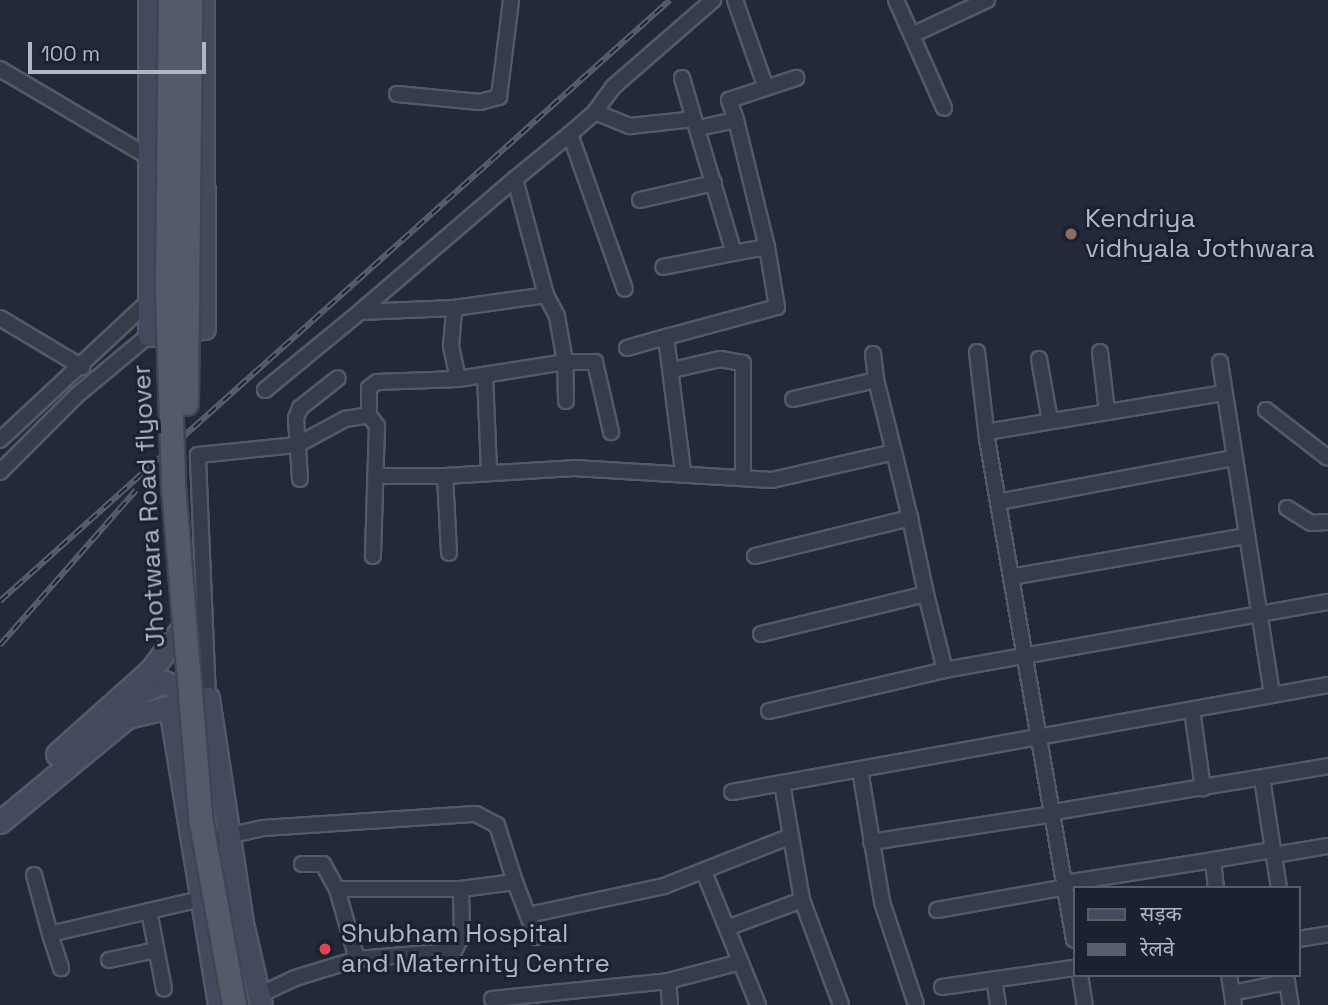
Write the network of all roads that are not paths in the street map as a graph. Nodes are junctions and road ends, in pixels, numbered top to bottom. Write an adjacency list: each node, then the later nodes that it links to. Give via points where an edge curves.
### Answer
1 (149, 0): 21 (street)
2 (170, 0): 85 (main road, Jhotwara Road flyover, bridge, via 167,292)
3 (190, 0): 149 (main road, Jhotwara Road flyover, bridge, via 185,351 188,543 210,809)
4 (203, 0): 34 (street, via 204,328)
5 (511, 0): 15 (street, via 499,97 480,102)
6 (713, 0): 17 (street, via 613,87)
7 (735, 0): 14 (street)
8 (896, 0): 10 (street)
9 (987, 0): 10 (street)
10 (912, 35): 16 (street)
11 (0, 69): 21 (street)
12 (682, 78): 19 (street)
13 (796, 78): 14 (street)
14 (766, 88): 18 (street, via 729,100)
15 (397, 94)
16 (944, 108)
17 (595, 112): 19 (street, via 620,125); 20 (street)
18 (736, 120): 19 (street); 25 (street)
19 (696, 124): 23 (street)
20 (570, 134): 22 (street); 28 (street)
21 (149, 157): 30 (street)
22 (515, 179): 29 (street); 32 (street)
23 (714, 183): 24 (street); 26 (street)
24 (640, 200)
25 (767, 247): 26 (street); 35 (street, via 776,307)
26 (734, 253): 27 (street)
27 (663, 267)
28 (625, 289)
29 (546, 295): 31 (street); 41 (street, via 557,316)
30 (150, 300): 34 (street); 43 (street)
31 (454, 308): 32 (street); 47 (street, via 451,346)
32 (360, 312): 50 (street)
33 (0, 318): 43 (street)
34 (149, 335): 52 (street)
35 (666, 337): 36 (street); 44 (street)
36 (627, 348)
37 (977, 352): 60 (street)
38 (1100, 352): 56 (street)
39 (873, 354): 48 (street)
40 (1039, 359): 58 (street)
41 (565, 362): 45 (street); 54 (street); 59 (street, via 595,362)
42 (1220, 362): 51 (street)
43 (82, 367): 49 (street)
44 (671, 370): 68 (street); 71 (street, via 720,359 743,363)
45 (485, 375): 47 (street); 66 (street)
46 (338, 378): 62 (street, via 300,408)
47 (458, 379): 57 (street, via 377,382 369,388)
48 (876, 380): 53 (street); 63 (street)
49 (64, 382): 52 (street); 61 (street)
50 (265, 390)
51 (1223, 393): 56 (street); 64 (street)
52 (77, 395): 67 (street)
53 (793, 399)
54 (566, 401)
55 (1266, 410): 65 (street)
56 (1107, 412): 58 (street)
57 (369, 415): 62 (street, via 345,419); 69 (street, via 377,426)
58 (1050, 421): 60 (street)
59 (611, 432)
60 (986, 432): 73 (street)
61 (0, 440)
62 (297, 445): 72 (street); 90 (street, via 198,455)
63 (894, 452): 71 (street, via 772,480); 75 (street)
64 (1233, 458): 73 (street); 77 (street)
65 (1328, 458)
66 (489, 471): 68 (street); 70 (street)
67 (0, 472)
68 (683, 472): 71 (street)
69 (375, 476): 70 (street); 79 (street)
70 (445, 476): 78 (street)
71 (743, 477)
72 (299, 479)
73 (998, 502): 81 (street)
74 (1287, 508): 76 (street, via 1311,523)
75 (910, 518): 80 (street); 82 (street)
76 (1328, 522)
77 (1246, 536): 81 (street); 84 (street)
78 (449, 553)
79 (373, 556)
80 (755, 556)
81 (1011, 577): 87 (street)
82 (926, 594): 86 (street); 88 (street)
83 (1328, 602): 84 (street)
84 (1259, 618): 87 (street); 91 (street)
85 (183, 627): 90 (main road, Jhotwara Road flyover, bridge); 92 (street, via 151,670)
86 (761, 634)
87 (1024, 656): 88 (street); 96 (street)
88 (945, 670): 95 (street)
89 (1328, 685): 91 (street)
90 (199, 695): 92 (street, via 164,682); 93 (street); 106 (street); 151 (main road, Jhotwara Road flyover, bridge, via 201,823)
91 (1272, 695): 94 (street)
92 (113, 703): 103 (street)
93 (170, 708): 105 (street, via 127,717 112,727); 109 (street)
94 (1192, 710): 96 (street); 101 (street)
95 (769, 711)
96 (1039, 737): 98 (street); 104 (street)
97 (1328, 766): 99 (street)
98 (860, 769): 100 (street); 108 (street)
99 (1262, 778): 101 (street); 111 (street)
100 (782, 783): 102 (street); 107 (street)
101 (1203, 788): 104 (street)
102 (732, 792)
103 (0, 805)
104 (1054, 813): 108 (street); 117 (street)
105 (0, 822)
106 (227, 836): 109 (street); 116 (street, via 263,828 476,814 497,825); 149 (street)
107 (791, 836): 114 (street); 123 (street)
108 (871, 842): 155 (street, via 882,902)
109 (192, 844): 122 (street)
110 (1328, 846): 111 (street)
111 (1274, 853): 112 (street); 119 (street)
112 (1213, 860): 117 (street); 118 (street)
113 (302, 864): 121 (street, via 323,864)
114 (704, 872): 126 (street, via 598,902); 127 (street)
115 (34, 874): 129 (street)
116 (515, 882): 120 (street); 126 (street)
117 (1065, 885): 124 (street); 128 (street)
118 (1216, 886)
119 (1279, 886)
120 (461, 888): 121 (street); 134 (street, via 461,935 454,951)
121 (337, 889): 134 (street)
122 (201, 899): 125 (street); 150 (street)
123 (802, 900): 127 (street); 154 (street)
124 (937, 910)
125 (149, 911): 129 (street); 133 (street)
126 (528, 915): 131 (street)
127 (727, 928): 136 (street)
128 (1072, 928)
129 (50, 934): 137 (street)
130 (1328, 934): 132 (street)
131 (536, 937)
132 (1300, 939)
133 (156, 950): 135 (street); 146 (street)
134 (357, 959): 149 (street, via 295,978)
135 (109, 960)
136 (741, 962): 144 (street); 153 (street)
137 (61, 968)
138 (1072, 968): 143 (street)
139 (1080, 977): 157 (street)
140 (1229, 977): 148 (street)
141 (1282, 977): 148 (street, via 1277,984)
142 (1284, 977): 158 (street)
143 (994, 978): 145 (street); 156 (street)
144 (668, 981): 147 (street); 152 (street)
145 (942, 987)
146 (164, 989)
147 (492, 999)
148 (1233, 999)
149 (254, 1002)
150 (219, 1005)
151 (234, 1005)
152 (670, 1005)
153 (758, 1005)
154 (841, 1005)
155 (916, 1005)
156 (998, 1005)
157 (1085, 1005)
158 (1291, 1005)

